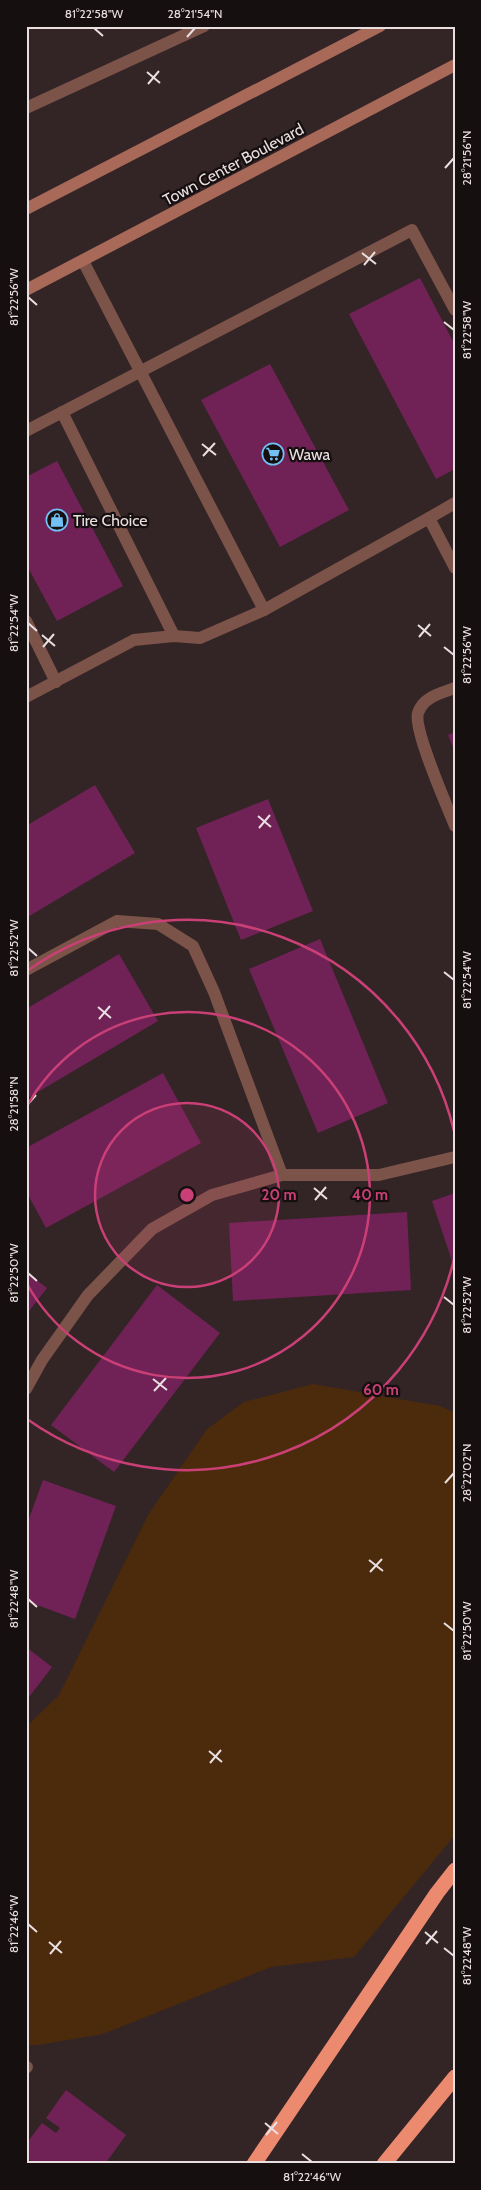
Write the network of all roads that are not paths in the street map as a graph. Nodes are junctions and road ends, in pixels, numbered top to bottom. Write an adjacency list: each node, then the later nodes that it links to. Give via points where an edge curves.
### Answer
1 (204, 26): 4 (lane)
2 (380, 26): 5 (main road)
3 (455, 65): 6 (main road, Town Center Boulevard)
4 (26, 108)
5 (26, 209)
6 (83, 261): 7 (main road, Town Center Boulevard); 9 (lane)
7 (26, 290)
8 (455, 310): 9 (lane, via 412,230)
9 (140, 371): 10 (lane); 15 (lane)
10 (62, 412): 11 (lane); 17 (lane)
11 (26, 431)
12 (455, 503): 13 (lane)
13 (428, 518): 14 (lane); 15 (lane)
14 (455, 568)
15 (264, 610): 17 (lane, via 200,638)
16 (26, 621): 18 (lane)
17 (174, 636): 18 (lane, via 134,640)
18 (56, 682): 20 (lane)
19 (455, 688): 21 (lane, via 429,698 418,713 419,731)
20 (26, 697)
21 (455, 826)
22 (26, 970): 24 (lane, via 117,921 158,924 193,946 214,992)
23 (455, 1157): 24 (lane, via 379,1175)
24 (282, 1175): 25 (lane, via 212,1195 152,1230 88,1295 42,1360)
25 (26, 1389)
26 (455, 1870): 28 (highway)
27 (455, 2078): 29 (highway)
28 (254, 2164)
29 (384, 2164)

